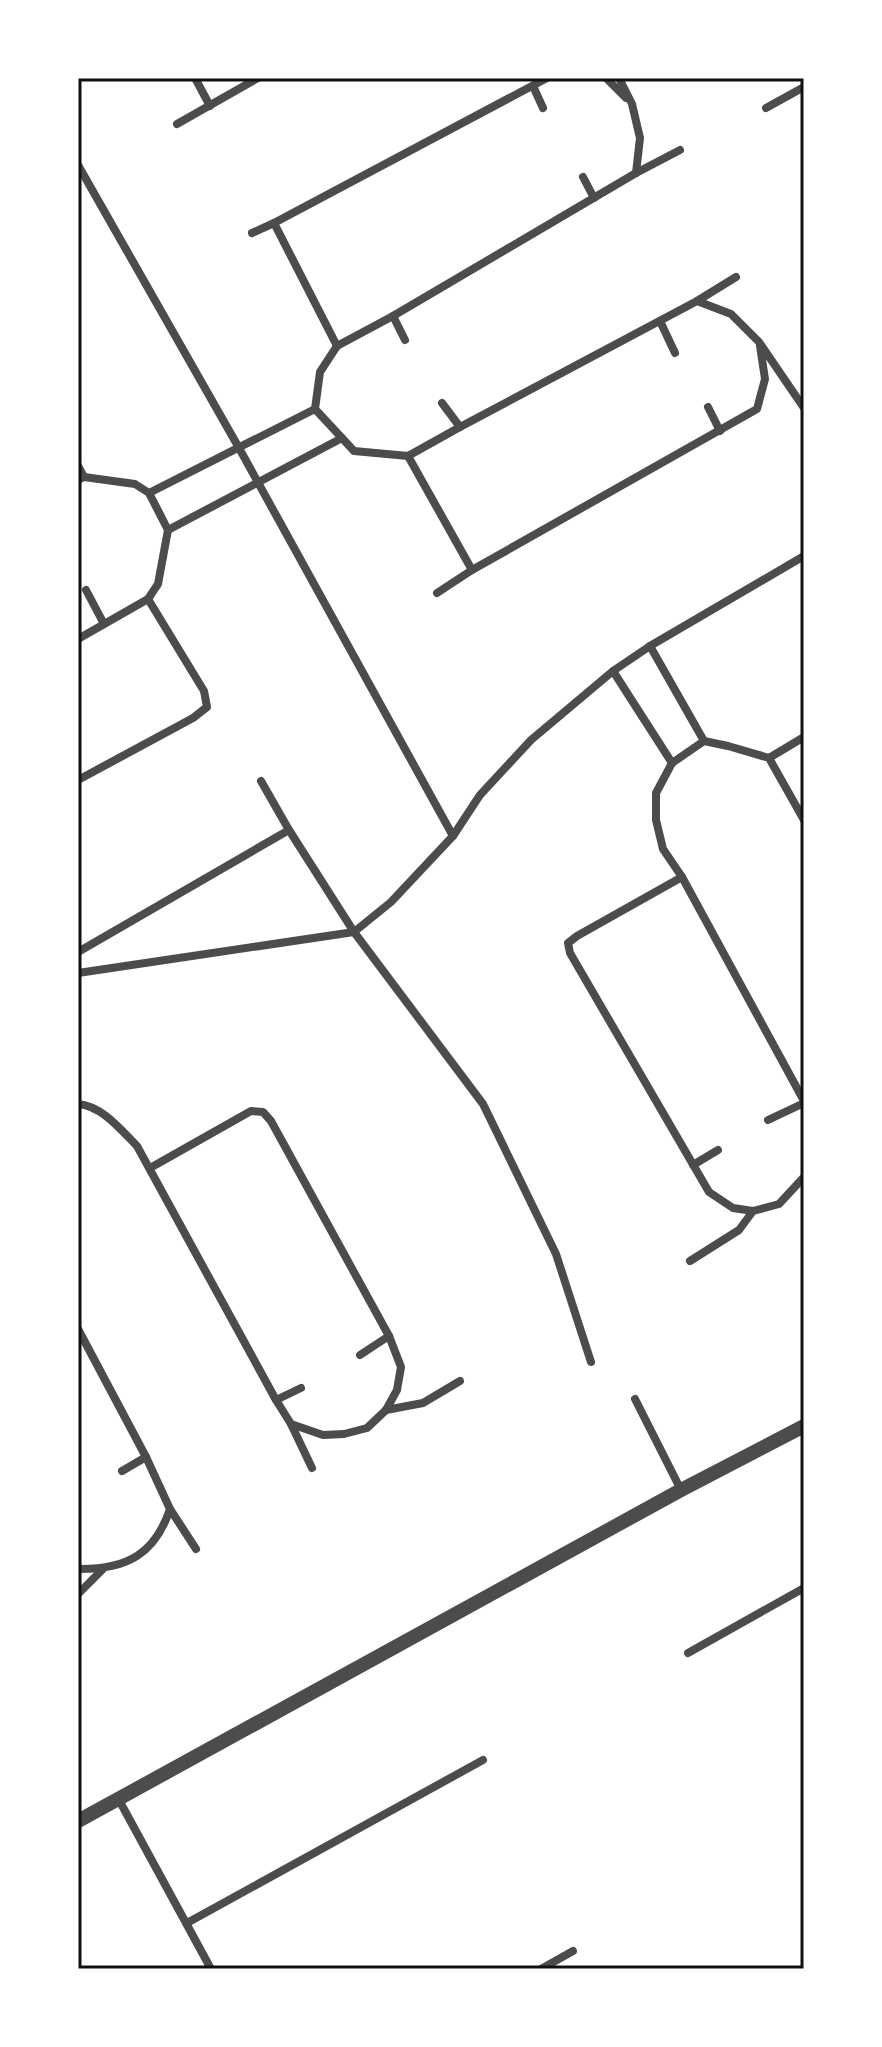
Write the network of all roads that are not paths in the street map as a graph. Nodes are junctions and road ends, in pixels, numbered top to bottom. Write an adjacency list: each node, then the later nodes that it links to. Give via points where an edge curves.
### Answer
1 (195, 78): 9 (street)
2 (258, 78): 9 (street)
3 (547, 78): 6 (street)
4 (606, 78): 8 (street)
5 (619, 78): 8 (street)
6 (533, 86): 10 (street); 18 (street)
7 (804, 87): 11 (street)
8 (632, 104): 15 (street, via 640,138)
9 (210, 106): 12 (street)
10 (543, 108)
11 (766, 108)
12 (177, 124)
13 (680, 150): 15 (street)
14 (78, 165): 35 (street)
15 (636, 173): 17 (street)
16 (583, 177): 17 (street)
17 (594, 198): 22 (street)
18 (274, 223): 19 (street); 26 (street)
19 (252, 233)
20 (736, 277): 21 (street)
21 (697, 301): 23 (street); 25 (street, via 731,314)
22 (393, 316): 24 (street); 26 (street)
23 (660, 321): 27 (street); 32 (street)
24 (405, 340)
25 (759, 342): 30 (street); 33 (street, via 765,379 757,409)
26 (337, 346): 31 (street, via 320,372)
27 (675, 353)
28 (442, 403): 32 (street)
29 (708, 407): 33 (street)
30 (804, 408)
31 (315, 409): 34 (street); 35 (street)
32 (460, 427): 36 (street)
33 (720, 431): 43 (street)
34 (342, 438): 36 (street, via 354,451); 39 (street)
35 (239, 448): 39 (street); 40 (street)
36 (408, 456): 43 (street)
37 (78, 466): 38 (street)
38 (81, 479): 40 (street, via 135,484)
39 (259, 483): 41 (street); 59 (street)
40 (149, 493): 41 (street)
41 (168, 530): 46 (street, via 158,584)
42 (804, 556): 49 (street)
43 (472, 570): 45 (street)
44 (86, 590): 47 (street)
45 (437, 593)
46 (148, 599): 47 (street); 55 (street, via 204,691 207,707)
47 (104, 624): 48 (street)
48 (78, 639)
49 (650, 646): 50 (street); 52 (street)
50 (613, 671): 54 (street); 59 (street, via 531,740 480,795)
51 (804, 737): 53 (street)
52 (704, 741): 53 (street); 54 (street)
53 (769, 758): 57 (street)
54 (672, 763): 60 (street, via 656,793 656,820 663,849)
55 (78, 780)
56 (261, 781): 58 (street)
57 (804, 820)
58 (289, 830): 61 (street); 62 (street)
59 (453, 836): 61 (street, via 391,902)
60 (682, 877): 64 (street); 68 (street, via 568,943)
61 (354, 932): 63 (street); 76 (street, via 483,1104 556,1254)
62 (78, 952)
63 (78, 973)
64 (804, 1102): 66 (street)
65 (78, 1104): 69 (street, via 111,1120)
66 (768, 1120)
67 (718, 1150): 68 (street)
68 (693, 1165): 71 (street, via 709,1192 733,1208)
69 (150, 1168): 74 (street, via 251,1111 263,1112); 80 (street)
70 (804, 1177): 71 (street, via 779,1204)
71 (753, 1211): 72 (street, via 739,1230)
72 (690, 1261)
73 (78, 1329): 84 (street)
74 (389, 1336): 75 (street); 81 (street, via 401,1367)
75 (360, 1355)
76 (591, 1362)
77 (460, 1381): 81 (street, via 423,1403)
78 (301, 1388): 80 (street)
79 (635, 1399): 87 (street)
80 (276, 1400): 82 (street)
81 (386, 1410): 82 (street, via 367,1428 344,1434 323,1435)
82 (291, 1424): 85 (street)
83 (804, 1426): 87 (street)
84 (146, 1457): 86 (street); 88 (street)
85 (312, 1468)
86 (122, 1471)
87 (681, 1490): 96 (street)
88 (170, 1509): 89 (street); 91 (street, via 152,1543 130,1561)
89 (196, 1549)
90 (78, 1567): 91 (street)
91 (103, 1569): 93 (street)
92 (804, 1588): 94 (street)
93 (78, 1594)
94 (688, 1653)
95 (483, 1760): 98 (street)
96 (119, 1800): 97 (street); 98 (street)
97 (78, 1821)
98 (187, 1923): 100 (street)
99 (573, 1951): 101 (street)
100 (211, 1969)
101 (541, 1969)

